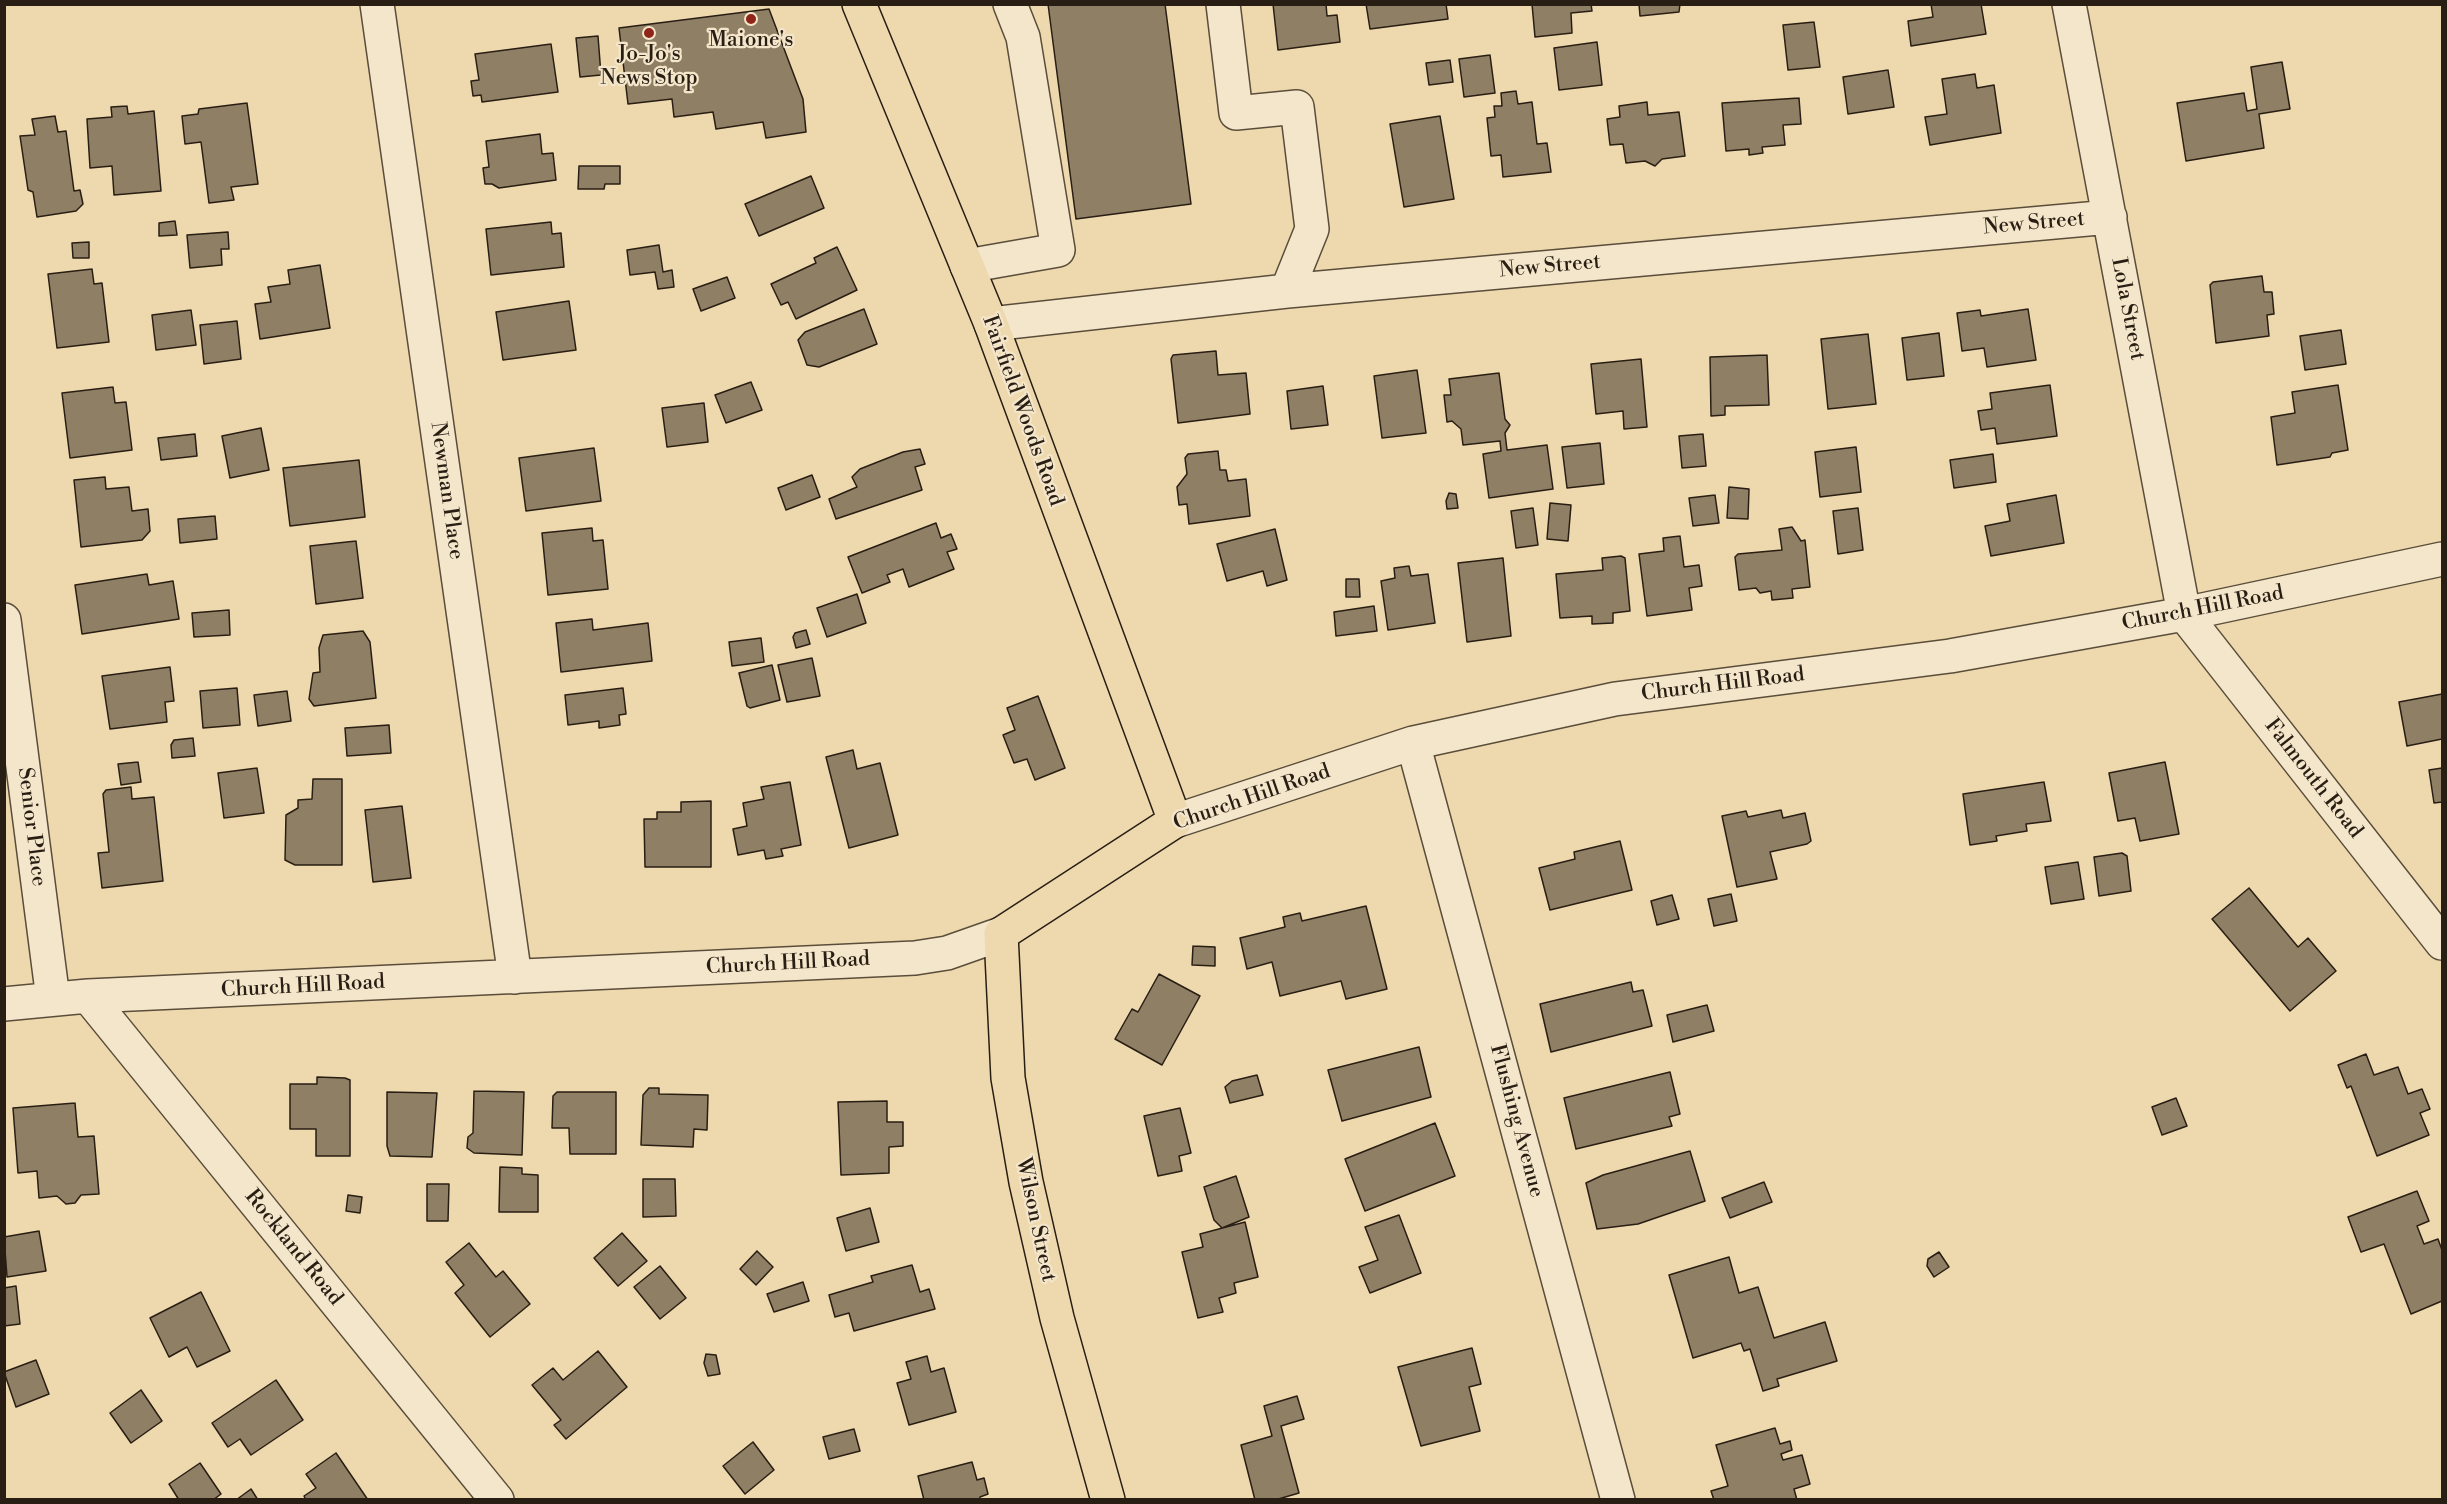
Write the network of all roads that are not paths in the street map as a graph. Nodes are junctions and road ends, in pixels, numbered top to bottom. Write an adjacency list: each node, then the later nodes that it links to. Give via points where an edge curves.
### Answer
1 (377, 4): 17 (street, Newman Place)
2 (860, 4): 7 (main road, Fairfield Woods Road)
3 (1010, 4): 7 (street, via 1023,37 1058,250)
4 (1223, 4): 8 (street, via 1236,113 1297,107 1312,229)
5 (2069, 4): 6 (street, Lola Street)
6 (2110, 217): 8 (street, New Street); 11 (street, Lola Street)
7 (967, 266): 9 (main road, Fairfield Woods Road)
8 (1287, 291): 9 (street, New Street)
9 (991, 324): 14 (main road, Fairfield Woods Road)
10 (2442, 559): 11 (street, Church Hill Road)
11 (2184, 614): 13 (street, Church Hill Road, via 1950,656 1615,699); 16 (street, Falmouth Road)
12 (4, 620): 19 (street, Senior Place)
13 (1413, 743): 14 (street, Church Hill Road); 23 (street, Flushing Avenue)
14 (1174, 821): 15 (main road, Church Hill Road)
15 (1001, 934): 17 (street, Church Hill Road, via 947,953 915,958); 22 (main road, Wilson Street, via 1008,1078 1026,1182 1057,1318)
16 (2442, 943)
17 (515, 977): 18 (street, Church Hill Road)
18 (88, 996): 19 (street, Church Hill Road); 21 (street, Rockland Road)
19 (53, 999): 20 (street, Church Hill Road)
20 (4, 1004)
21 (497, 1500)
22 (1108, 1500)
23 (1618, 1500)

